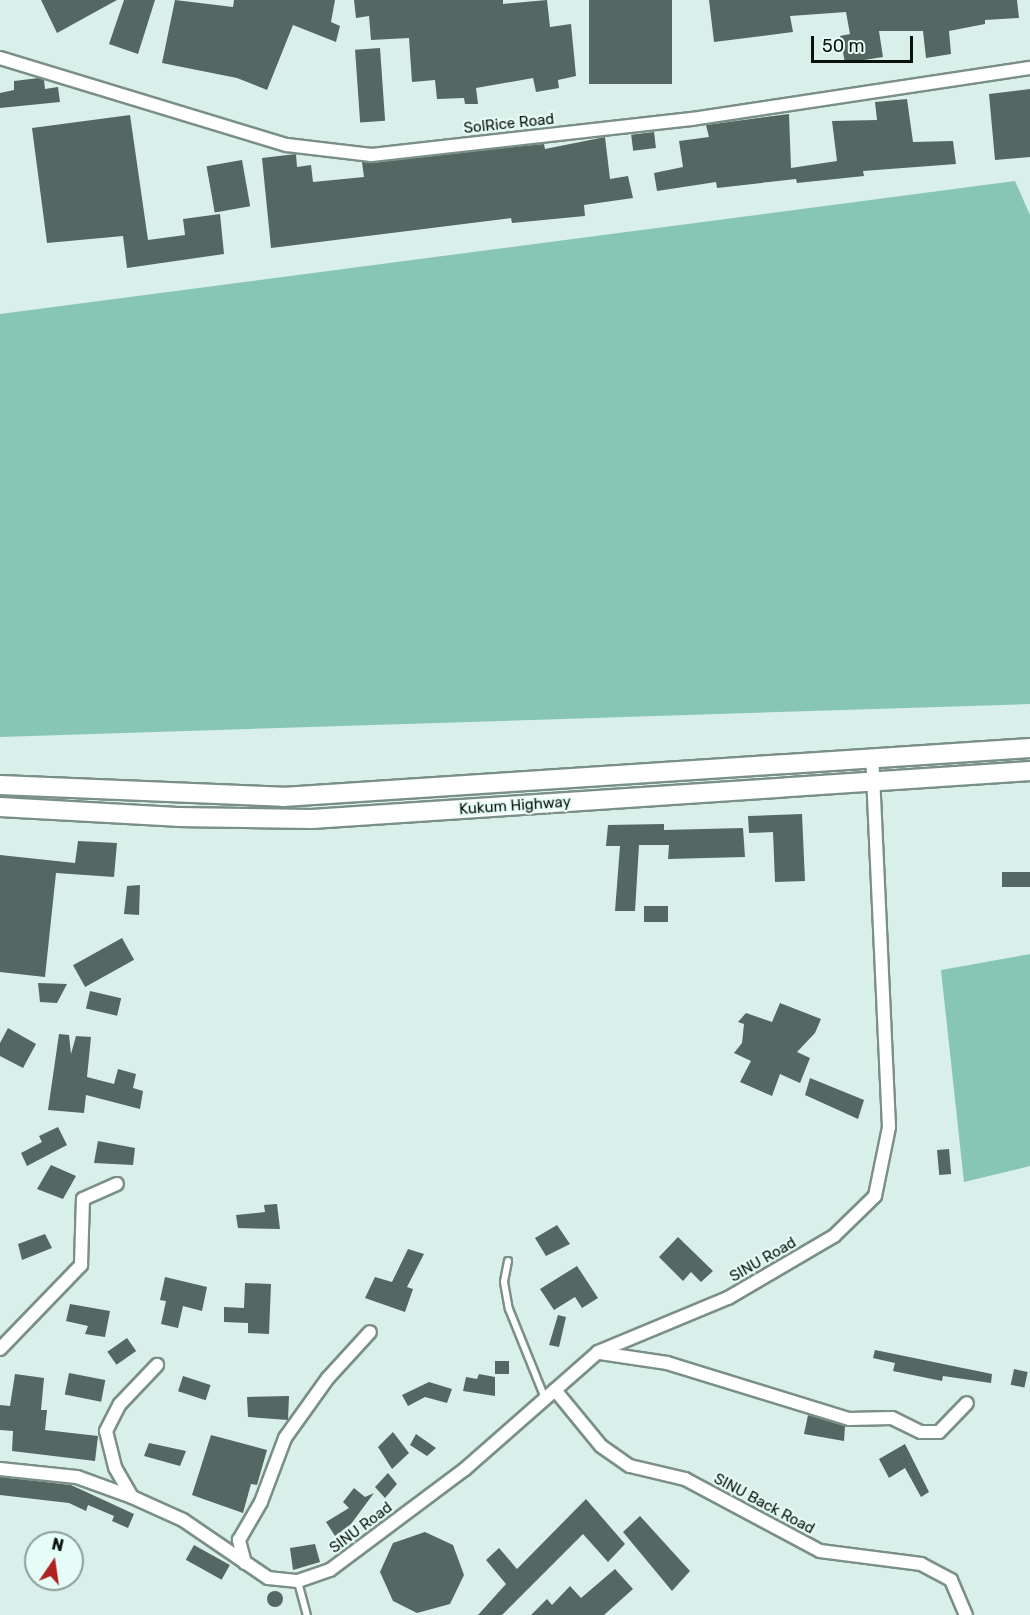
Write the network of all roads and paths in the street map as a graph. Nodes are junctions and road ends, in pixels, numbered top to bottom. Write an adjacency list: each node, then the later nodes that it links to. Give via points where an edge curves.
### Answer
1 (0, 58): 2 (street, SolRice Road, via 287,145 371,154 692,119)
2 (1030, 68)
3 (1030, 748): 4 (main road, Kukum Highway)
4 (872, 759): 6 (street, SINU Road); 7 (main road, Kukum Highway, via 283,797)
5 (1030, 771): 6 (main road, Kukum Highway)
6 (875, 781): 8 (main road, Kukum Highway, via 312,819 188,818); 13 (street, SINU Road, via 890,1092 885,1155 875,1196 834,1236 728,1298)
7 (0, 785)
8 (0, 807)
9 (117, 1184): 12 (street, via 83,1198 81,1264)
10 (508, 1261): 15 (lane, via 504,1282 509,1309)
11 (370, 1332): 19 (street, via 328,1378 285,1438 261,1502 239,1540)
12 (0, 1349)
13 (598, 1352): 15 (street, SINU Road); 16 (street, via 668,1363 849,1419 892,1418 921,1432 939,1432)
14 (157, 1365): 18 (street, via 120,1404 106,1431 115,1467)
15 (550, 1394): 20 (street, SINU Road, via 465,1468 330,1570); 22 (street, SINU Back Road, via 602,1446 630,1466 685,1479 820,1551 921,1564 951,1580)
16 (967, 1403)
17 (0, 1469): 18 (street, SINU Road, via 77,1477)
18 (132, 1497): 19 (street, SINU Road, via 183,1520)
19 (245, 1563): 20 (street, SINU Road, via 268,1578)
20 (298, 1581): 21 (lane)
21 (307, 1615)
22 (966, 1615)

